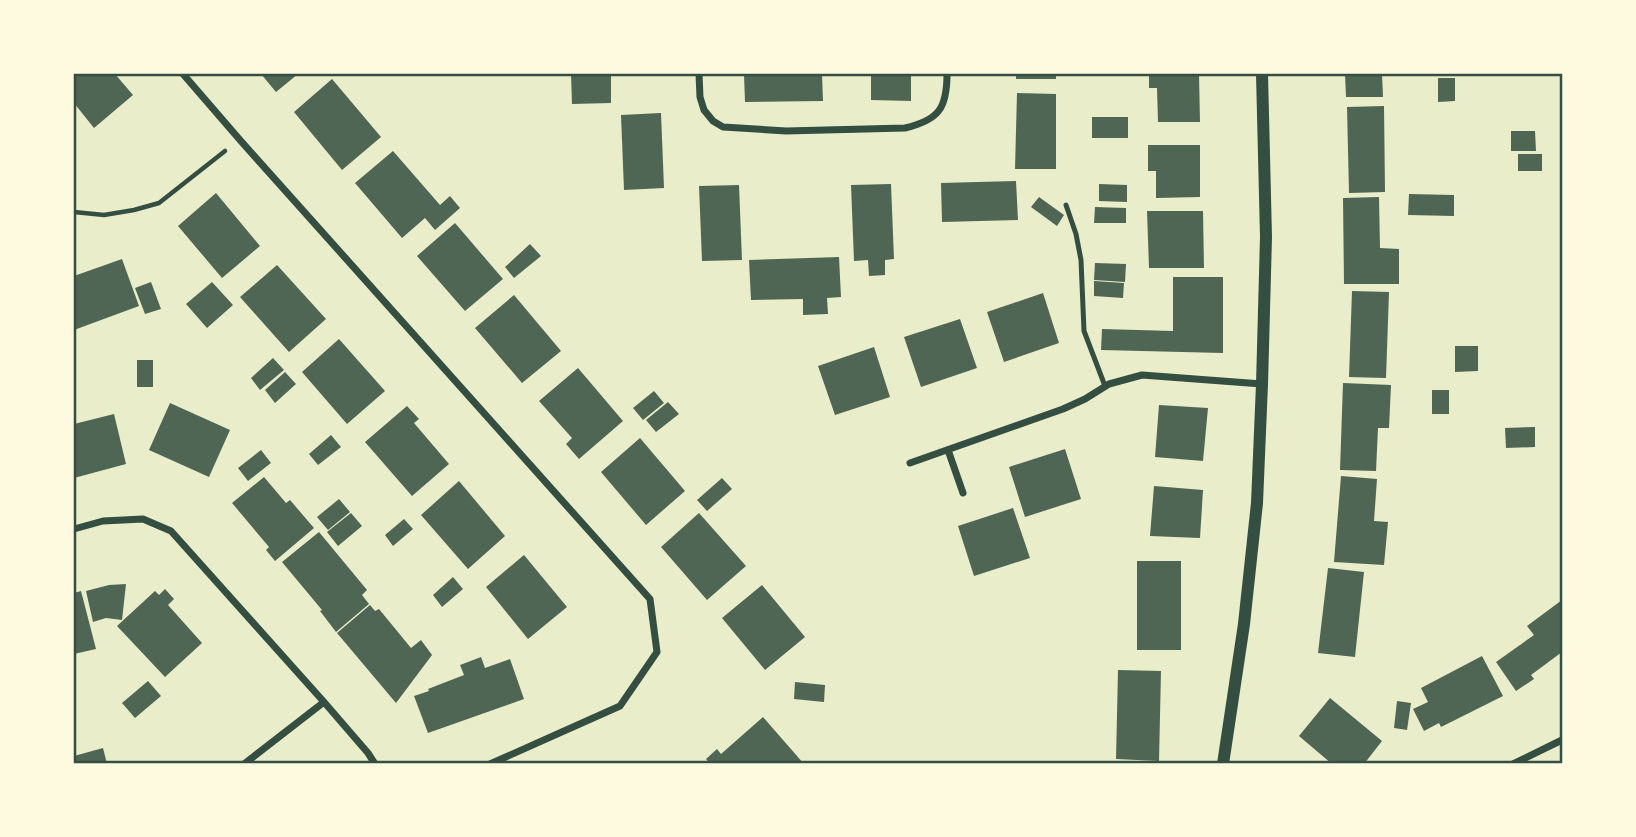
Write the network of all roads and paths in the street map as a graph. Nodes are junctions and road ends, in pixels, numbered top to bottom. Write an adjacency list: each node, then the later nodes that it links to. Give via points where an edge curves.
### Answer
1 (183, 74): 5 (street)
2 (699, 74): 3 (street, via 700,97 713,121 723,127 786,131 920,124 942,108)
3 (947, 74)
4 (1262, 74): 8 (street, via 1266,237)
5 (240, 140): 7 (path, via 159,203 104,215); 18 (street, via 650,598 657,652 620,706)
6 (1066, 205): 9 (lane, via 1081,260 1084,331)
7 (74, 212)
8 (1262, 384): 9 (street, via 1142,375); 19 (street, via 1257,503)
9 (1105, 386): 10 (street, via 1063,409)
10 (948, 450): 11 (street); 12 (street)
11 (910, 463)
12 (963, 493)
13 (74, 529): 14 (street, via 103,521 143,519 171,531)
14 (324, 702): 16 (street); 17 (street)
15 (1563, 740): 20 (street)
16 (243, 764)
17 (375, 764)
18 (490, 764)
19 (1223, 764)
20 (1513, 764)

